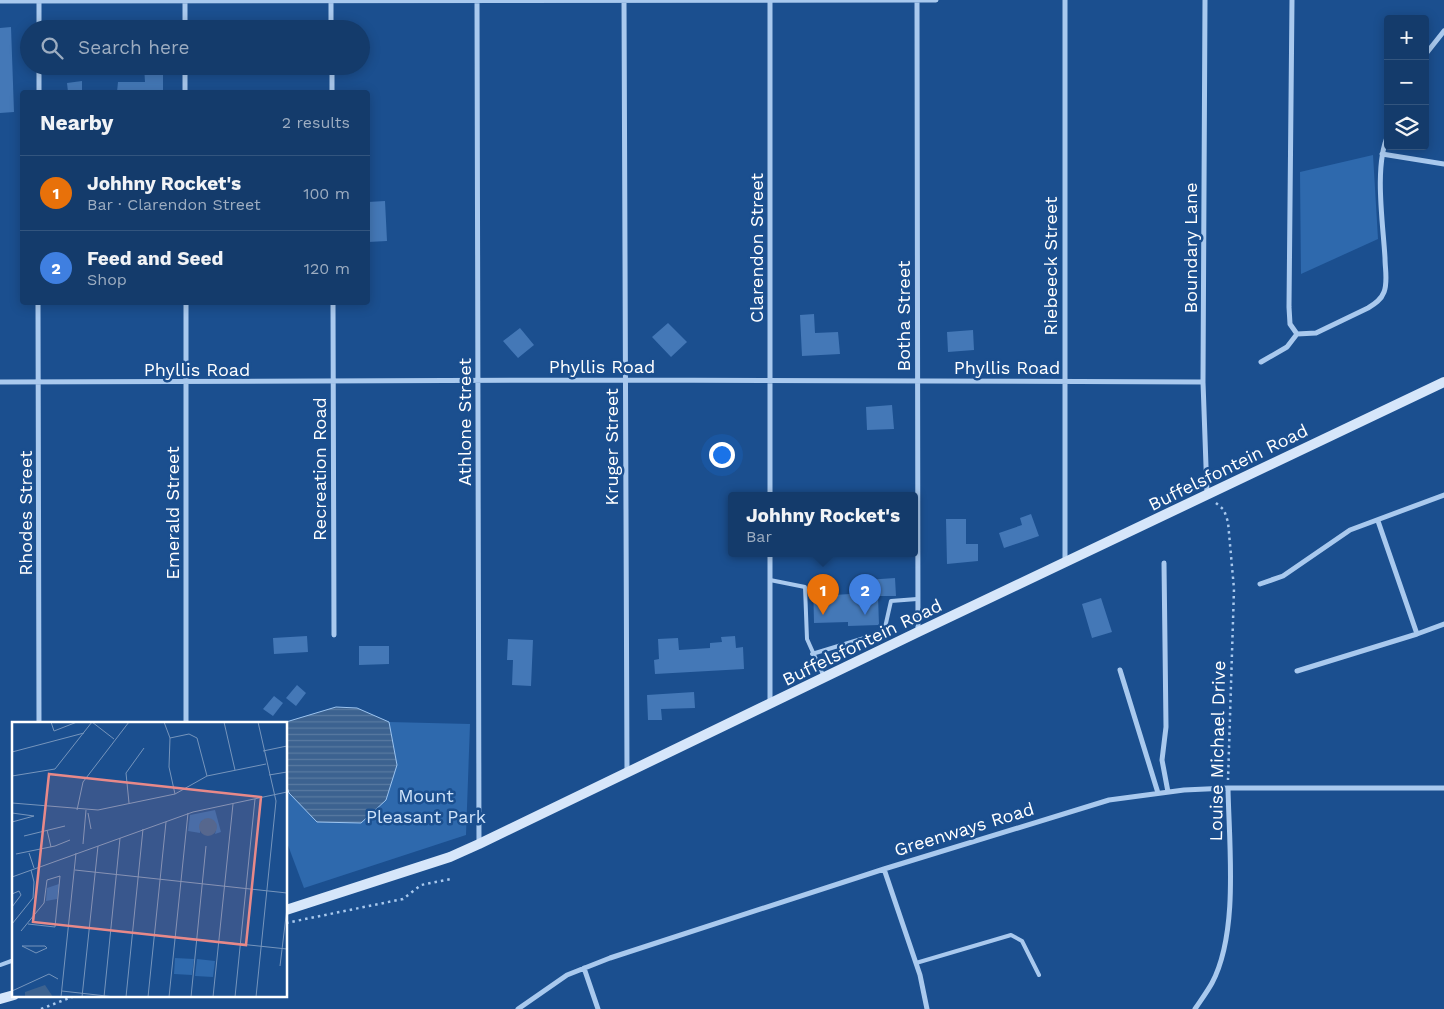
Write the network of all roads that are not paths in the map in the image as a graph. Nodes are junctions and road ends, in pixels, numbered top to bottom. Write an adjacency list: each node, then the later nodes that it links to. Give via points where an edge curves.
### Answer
1 (39, 0): 10 (street); 11 (street); 13 (street)
2 (331, 0): 3 (street); 11 (street); 15 (street)
3 (477, 0): 12 (street); 32 (street, Athlone Street)
4 (770, 0): 5 (street); 12 (street); 34 (street, Clarendon Street)
5 (917, 0): 6 (street); 35 (street, Botha Street)
6 (936, 0)
7 (1065, 0): 36 (street, Riebeeck Street)
8 (1205, 0): 41 (street, Boundary Lane)
9 (1292, 0): 30 (street, via 1289,307 1290,324)
10 (0, 1)
11 (185, 1): 14 (street)
12 (624, 1): 33 (street, Kruger Street)
13 (39, 20)
14 (185, 20)
15 (331, 20)
16 (1444, 31): 17 (street)
17 (1429, 51)
18 (39, 75): 21 (street)
19 (185, 75): 22 (street)
20 (332, 75): 23 (street)
21 (39, 90)
22 (185, 90)
23 (332, 90)
24 (1384, 148): 25 (street)
25 (1382, 154): 26 (street); 30 (street, via 1384,292 1376,304 1368,308 1316,333)
26 (1444, 164)
27 (38, 305): 38 (street, Rhodes Street)
28 (186, 305): 39 (street, Emerald Street)
29 (333, 305): 40 (street, Recreation Road)
30 (1298, 334): 31 (street, via 1287,347)
31 (1261, 362)
32 (478, 380): 33 (street, Phyllis Road); 40 (street, Phyllis Road); 71 (street, Athlone Street)
33 (624, 380): 34 (street, Phyllis Road); 66 (street, Kruger Street)
34 (770, 381): 35 (street, Phyllis Road); 43 (street, Clarendon Street)
35 (917, 381): 36 (street, Phyllis Road); 44 (street, Botha Street)
36 (1064, 381): 41 (street, Phyllis Road); 50 (street, Riebeeck Street)
37 (0, 382): 38 (street, Phyllis Road)
38 (38, 382): 39 (street, Phyllis Road); 64 (street, Rhodes Street)
39 (186, 382): 40 (street, Phyllis Road); 65 (street, Emerald Street)
40 (333, 382): 58 (street, Recreation Road)
41 (1204, 382): 45 (street, Boundary Lane)
42 (1444, 382): 45 (main road, Buffelsfontein Road)
43 (770, 492)
44 (917, 492)
45 (1207, 495): 50 (main road, Buffelsfontein Road)
46 (1444, 495): 47 (street)
47 (1378, 521): 53 (street, via 1350,530 1284,576); 57 (street)
48 (770, 557): 52 (street)
49 (917, 557): 54 (street, Botha Street)
50 (1066, 563): 56 (main road, Buffelsfontein Road)
51 (1164, 563): 69 (street, via 1166,728 1162,760)
52 (770, 580): 59 (lane, via 805,587 806,639); 63 (street)
53 (1260, 584)
54 (917, 599): 56 (street, Botha Street); 59 (lane, via 891,602 884,632)
55 (1444, 624): 57 (street)
56 (918, 632): 62 (main road, Buffelsfontein Road)
57 (1417, 634): 61 (street)
58 (334, 635)
59 (812, 654): 62 (lane)
60 (1120, 670): 70 (street)
61 (1297, 671)
62 (825, 678): 63 (main road, Buffelsfontein Road)
63 (770, 705): 66 (main road, Buffelsfontein Road)
64 (39, 722)
65 (186, 722)
66 (627, 773): 71 (main road, Buffelsfontein Road)
67 (1228, 788): 68 (street, Greenways Road); 69 (street, Greenways Road); 82 (street, Louise Michael Drive, via 1228,926 1212,983)
68 (1444, 788)
69 (1168, 792): 70 (street, Greenways Road)
70 (1158, 793): 72 (street, Greenways Road, via 1087,805)
71 (479, 844): 73 (main road, Buffelsfontein Road, via 450,858)
72 (884, 869): 75 (street); 77 (street, Greenways Road)
73 (288, 909)
74 (12, 961): 76 (lane)
75 (916, 963): 78 (lane, via 1012,936 1022,941); 81 (street)
76 (0, 965)
77 (584, 968): 79 (street, Greenways Road, via 551,985); 80 (street)
78 (1039, 974)
79 (518, 1009)
80 (598, 1009)
81 (927, 1009)
82 (1195, 1009)

